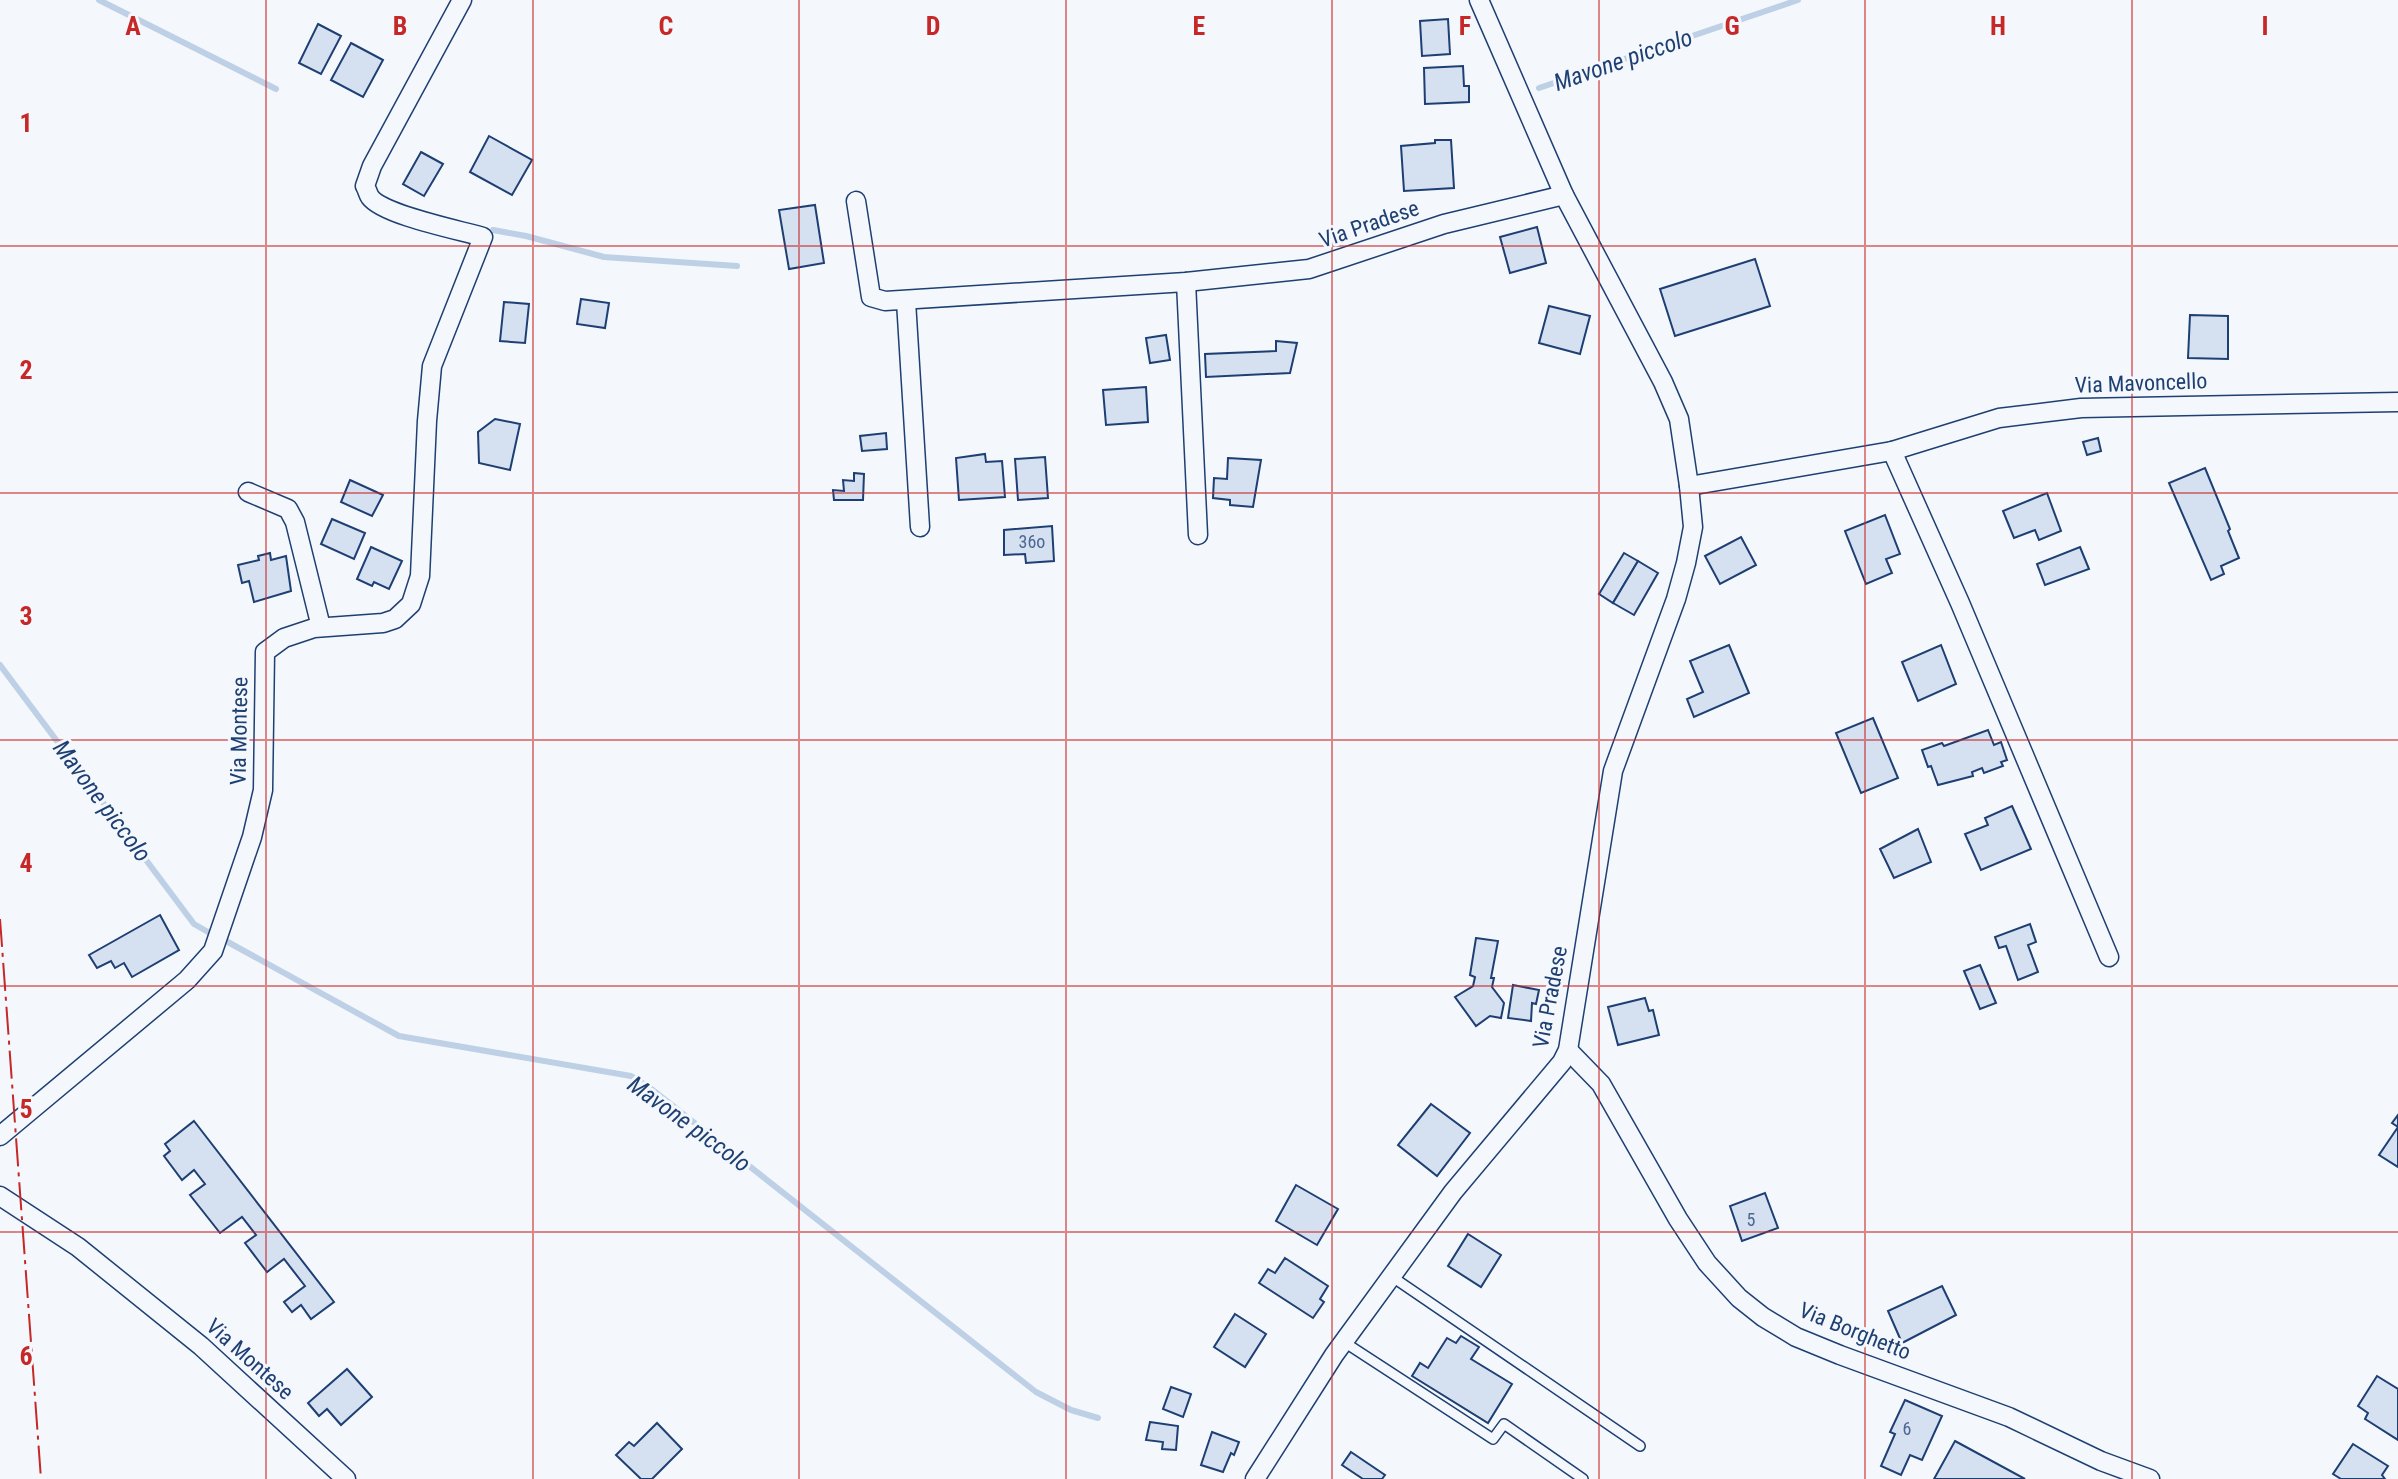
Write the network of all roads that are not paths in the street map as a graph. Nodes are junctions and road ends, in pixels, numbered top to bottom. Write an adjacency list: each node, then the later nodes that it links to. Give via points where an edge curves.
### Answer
1 (462, 0): 13 (street, Via Montese, via 365,186 383,207 483,237 432,366 420,576 411,604 395,619)
2 (1479, 0): 3 (street, Via Pradese)
3 (1564, 195): 5 (street, Via Pradese, via 1444,224 1309,269); 9 (street, Via Pradese, via 1679,419)
4 (856, 201): 6 (street, Via Pradese, via 871,297)
5 (1186, 282): 6 (street, Via Pradese); 12 (street)
6 (906, 301): 11 (street)
7 (2398, 402): 8 (street, Via Mavoncello, via 2081,408 1999,418)
8 (1892, 451): 9 (street); 14 (street)
9 (1689, 486): 15 (street, Via Pradese, via 1693,527 1686,563 1613,771)
10 (248, 492): 13 (street, via 288,509)
11 (920, 527)
12 (1198, 535)
13 (321, 627): 16 (street, Via Montese, via 284,638 265,652 263,790 213,951 187,980)
14 (2109, 957)
15 (1568, 1050): 18 (street, Via Pradese); 24 (street, Via Borghetto, via 1601,1084 1707,1263 1763,1317 1829,1351 2009,1417)
16 (0, 1136)
17 (0, 1196): 21 (street, Via Montese, via 78,1247 201,1346)
18 (1391, 1276): 19 (street, Via Pradese); 20 (lane)
19 (1344, 1342): 22 (street, Via Pradese); 23 (lane, via 1493,1439 1504,1424)
20 (1640, 1446)
21 (346, 1479)
22 (1255, 1479)
23 (1583, 1479)
24 (2150, 1479)

